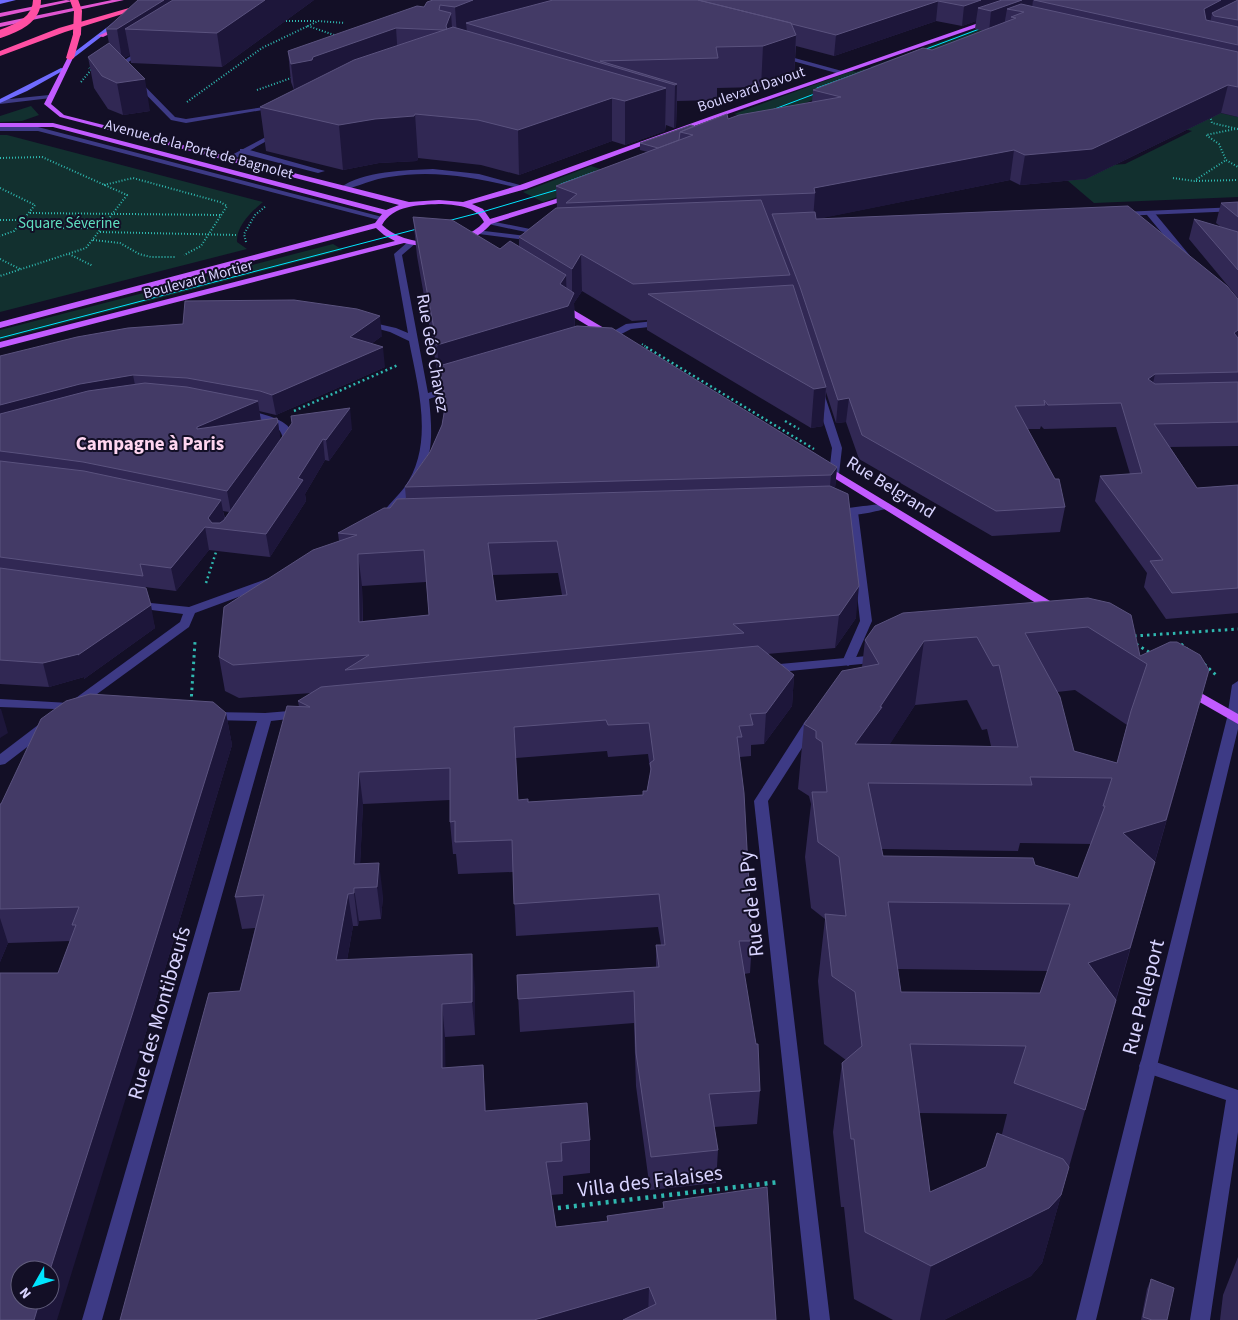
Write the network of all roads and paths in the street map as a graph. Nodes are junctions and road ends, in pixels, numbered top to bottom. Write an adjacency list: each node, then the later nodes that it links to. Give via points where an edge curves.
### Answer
1 (13, 0): 6 (main road)
2 (37, 0): 18 (highway, bridge, via 32,16)
3 (75, 0): 8 (highway); 24 (highway, bridge, via 79,16)
4 (121, 0): 16 (highway)
5 (164, 0): 22 (highway, via 62,30)
6 (0, 2)
7 (128, 14): 19 (main road)
8 (0, 15)
9 (297, 15): 13 (path)
10 (994, 19): 26 (main road, Boulevard Davout)
11 (134, 21): 19 (highway)
12 (283, 21): 13 (path)
13 (302, 21): 14 (path)
14 (318, 21): 15 (path); 17 (path)
15 (345, 23)
16 (0, 25)
17 (308, 26): 20 (path); 30 (path, via 262,48 187,102)
18 (0, 34)
19 (101, 36): 24 (main road)
20 (341, 38)
21 (151, 45): 32 (street, via 120,65 173,119 186,121)
22 (0, 54)
23 (776, 55): 26 (street)
24 (70, 58): 25 (main road)
25 (63, 69): 29 (main road); 31 (main road)
26 (840, 72): 39 (main road, Boulevard Davout)
27 (301, 74): 28 (path)
28 (255, 91)
29 (49, 97): 31 (street); 44 (main road, Avenue de la Porte de Bagnolet, via 47,104 62,116)
30 (197, 101)
31 (0, 102)
32 (288, 106)
33 (1204, 114): 37 (path, via 1211,116 1212,124)
34 (53, 125): 35 (main road, Avenue de la Porte de Bagnolet); 40 (street); 41 (main road, Avenue de la Porte de Bagnolet)
35 (0, 127): 40 (street)
36 (660, 127): 39 (street)
37 (1238, 129): 45 (path, via 1206,135 1219,144)
38 (282, 130): 42 (street)
39 (674, 131): 53 (main road, Boulevard Davout)
40 (62, 134): 66 (street)
41 (104, 138): 44 (main road, via 122,139 213,162); 66 (main road, Avenue de la Porte de Bagnolet)
42 (242, 151): 44 (street); 49 (street, Avenue de la Porte de Bagnolet, via 321,171)
43 (0, 158): 52 (path, via 42,157)
44 (228, 159): 49 (main road, Avenue de la Porte de Bagnolet)
45 (1226, 160): 46 (path); 51 (path)
46 (1237, 167): 47 (path)
47 (1238, 173)
48 (1173, 178): 51 (path)
49 (310, 180): 55 (main road, Avenue de la Porte de Bagnolet)
50 (1238, 180): 51 (path)
51 (1194, 181)
52 (104, 185): 63 (path, via 127,195); 64 (path, via 133,178 220,202 227,206)
53 (522, 187): 55 (street, via 480,176 420,172 367,179); 58 (main road, Boulevard Davout)
54 (0, 188): 61 (path, via 35,205)
55 (344, 188): 59 (main road, Avenue de la Porte de Bagnolet)
56 (584, 193): 69 (main road)
57 (270, 202): 80 (path, via 255,215 244,234 245,241)
58 (464, 204): 59 (main road); 69 (main road, via 482,212)
59 (410, 205): 66 (main road, Boulevard Mortier)
60 (1238, 210): 62 (street)
61 (30, 213): 63 (path); 68 (path)
62 (1150, 213): 65 (street); 85 (street)
63 (112, 214): 64 (path); 71 (path)
64 (220, 214): 74 (path)
65 (1111, 215)
66 (383, 219): 78 (main road, via 383,233); 93 (main road, Boulevard Mortier)
67 (0, 220): 68 (path)
68 (25, 220): 70 (path)
69 (488, 222): 73 (main road); 73 (street, via 556,238 525,239)
70 (18, 228): 71 (path); 76 (path)
71 (102, 228): 72 (path)
72 (99, 232): 74 (path); 77 (path)
73 (479, 232): 79 (main road)
74 (210, 234): 75 (path); 77 (path, via 193,251 166,258 144,256 115,242)
75 (237, 235)
76 (0, 236)
77 (92, 240): 82 (path, via 86,248)
78 (408, 242): 79 (main road); 88 (main road, Boulevard Mortier); 95 (street, Rue Géo Chavez, via 398,254)
79 (445, 243): 81 (main road)
80 (251, 245)
81 (463, 250)
82 (68, 254): 84 (path); 86 (path)
83 (0, 259): 86 (path)
84 (92, 266)
85 (1195, 268)
86 (20, 270): 87 (path)
87 (0, 276)
88 (179, 298): 90 (street); 97 (main road, Boulevard Mortier)
89 (555, 301): 94 (main road)
90 (190, 306)
91 (355, 322): 95 (street, via 393,330)
92 (677, 322): 94 (street, via 634,325)
93 (0, 325)
94 (617, 336): 96 (street); 108 (path, Rue Belgrand)
95 (413, 339): 101 (street, Rue Géo Chavez)
96 (596, 344)
97 (0, 345)
98 (399, 365): 103 (path)
99 (816, 382): 108 (street, via 837,448)
100 (469, 384): 101 (street)
101 (424, 397): 113 (street, Rue Géo Chavez, via 427,429 423,462 409,489)
102 (232, 410): 103 (street)
103 (275, 420): 106 (street, via 288,434 288,443)
104 (786, 421): 105 (path)
105 (799, 429)
106 (278, 458)
107 (812, 460): 109 (main road, Rue Belgrand)
108 (836, 463): 109 (street)
109 (834, 474): 110 (main road, Rue Belgrand)
110 (886, 506): 112 (street); 119 (main road, Rue Belgrand)
111 (823, 512): 112 (street)
112 (853, 512): 128 (street, via 866,621)
113 (380, 519)
114 (220, 541): 116 (path)
115 (281, 578): 118 (street)
116 (206, 584)
117 (122, 602): 118 (street)
118 (190, 611): 136 (street, via 185,624)
119 (1066, 616)
120 (1238, 629): 122 (path)
121 (196, 634): 139 (path)
122 (1130, 636)
123 (1132, 641): 125 (path)
124 (1182, 644): 126 (path)
125 (1157, 656)
126 (1195, 656)
127 (887, 658): 128 (street)
128 (848, 662): 130 (street); 132 (street)
129 (1202, 662): 131 (path)
130 (754, 670)
131 (1216, 675)
132 (840, 677)
133 (1174, 682): 142 (main road)
134 (1238, 685): 142 (street, Rue Pelleport)
135 (0, 703): 136 (street)
136 (72, 707): 137 (street); 143 (street)
137 (91, 708)
138 (820, 710): 146 (street, Rue de la Py, via 761,802)
139 (194, 711): 141 (street, via 224,718)
140 (314, 713): 141 (street)
141 (265, 718): 148 (street, Rue des Montibœufs)
142 (1236, 719): 144 (street, Rue Pelleport)
143 (0, 761)
144 (1148, 1066): 145 (street); 150 (street, Rue Pelleport)
145 (1236, 1096): 151 (street)
146 (802, 1180): 147 (path, Villa des Falaises); 149 (street, Rue de la Py)
147 (542, 1210)
148 (92, 1320)
149 (820, 1320)
150 (1086, 1320)
151 (1200, 1320)

